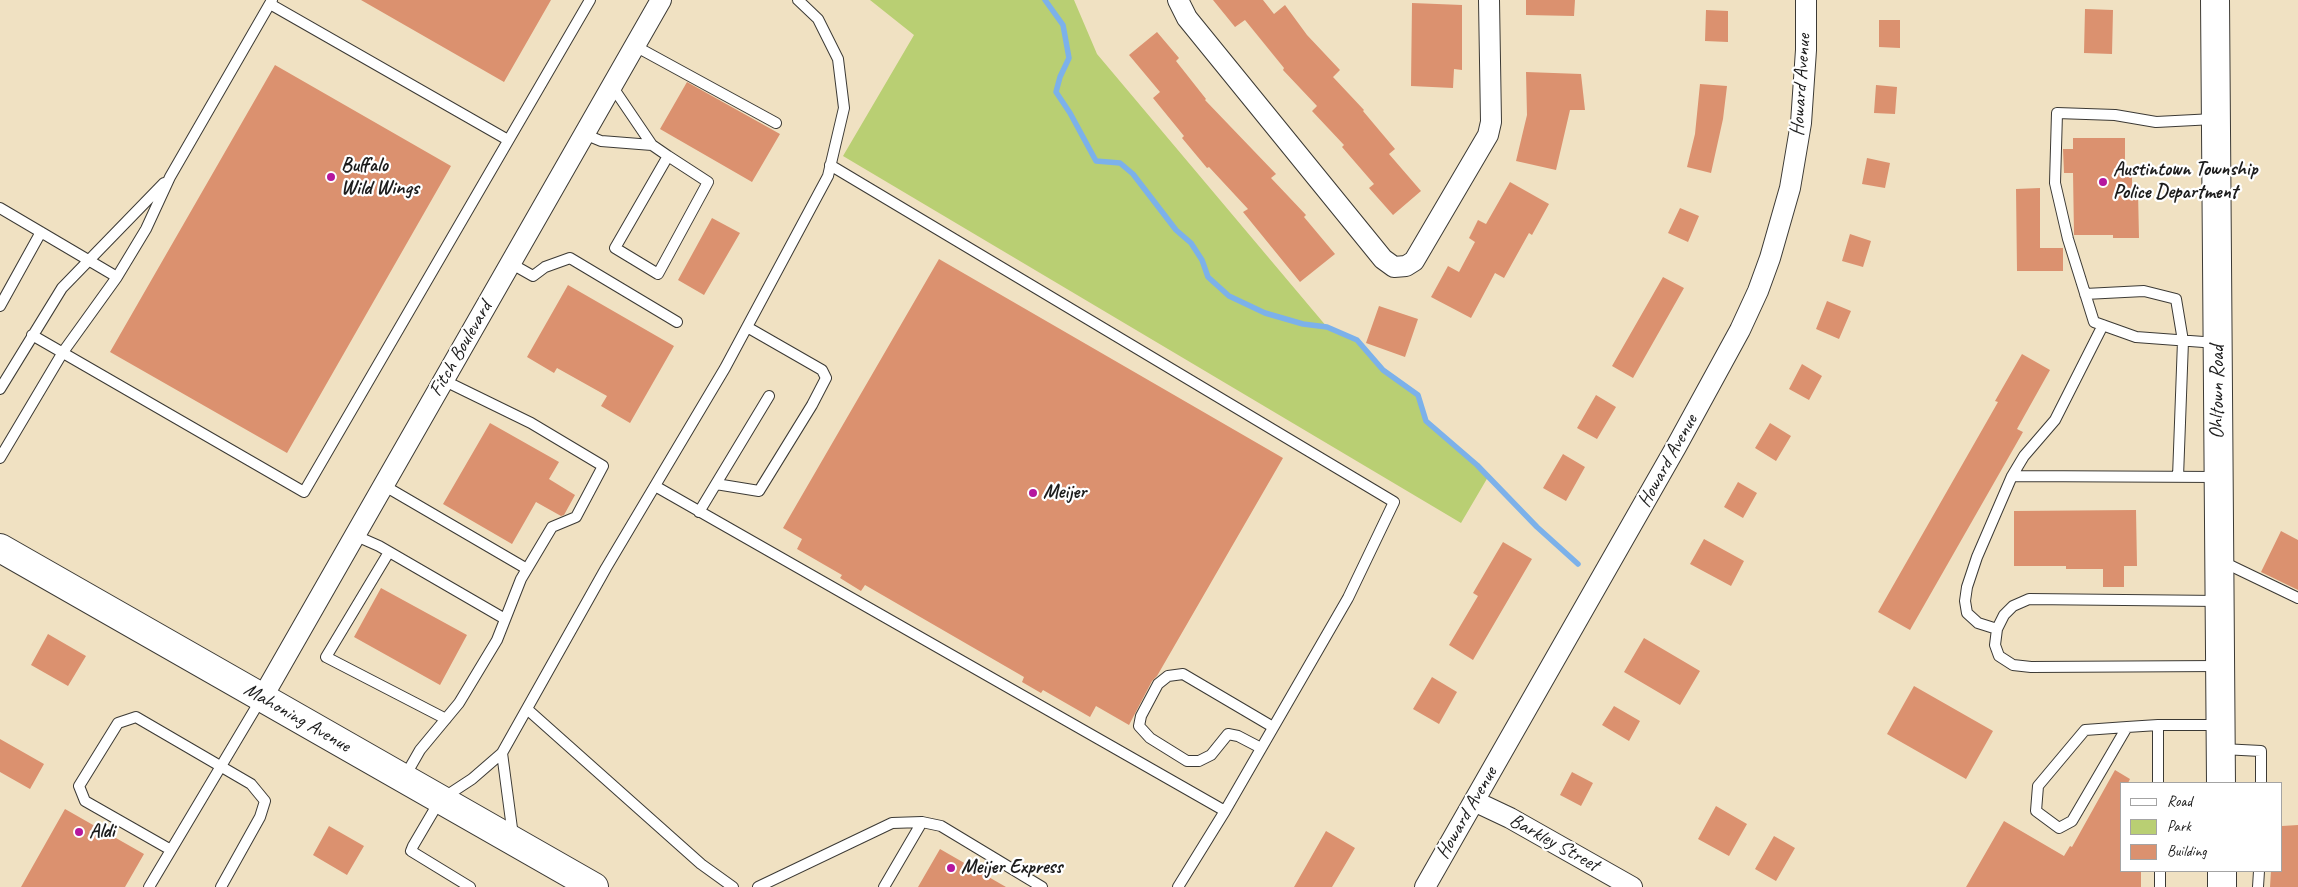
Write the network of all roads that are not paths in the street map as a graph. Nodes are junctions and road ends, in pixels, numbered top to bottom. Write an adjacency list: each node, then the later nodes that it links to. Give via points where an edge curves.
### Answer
1 (590, 0): 14 (lane)
2 (661, 0): 9 (street, Fitch Boulevard)
3 (798, 0): 17 (lane, via 818,19 838,59 844,108)
4 (1178, 0): 5 (street, via 1199,33 1383,259 1394,267 1414,261 1488,135 1491,122)
5 (1489, 0)
6 (1806, 0): 69 (street, Howard Avenue, via 1801,123 1790,188 1758,291 1681,439)
7 (2215, 0): 11 (street, Ohltown Road)
8 (271, 2): 14 (lane); 18 (lane)
9 (635, 46): 10 (street, Fitch Boulevard); 12 (lane)
10 (612, 86): 13 (street, Fitch Boulevard); 15 (lane)
11 (2216, 118): 24 (lane, via 2156,122 2115,115 2057,113 2055,183); 31 (street, Ohltown Road)
12 (776, 123)
13 (584, 134): 15 (lane, via 601,141); 22 (street, Fitch Boulevard)
14 (508, 140): 32 (lane, via 304,492)
15 (652, 145): 16 (lane)
16 (668, 156): 16 (lane, via 708,182 658,274 614,248)
17 (830, 164): 28 (lane, via 828,176); 58 (lane, via 1394,502 1348,598)
18 (170, 177): 21 (lane); 23 (lane, via 146,230)
19 (0, 208): 20 (lane)
20 (41, 232): 21 (lane); 25 (lane)
21 (88, 260): 23 (lane); 29 (lane, via 62,288)
22 (510, 263): 26 (lane, via 533,276 545,267 570,258); 33 (street, Fitch Boulevard)
23 (117, 277): 32 (lane)
24 (2085, 294): 27 (lane, via 2094,322); 30 (lane, via 2144,291 2176,299)
25 (0, 306)
26 (678, 322)
27 (2103, 325): 30 (lane, via 2136,337); 37 (lane, via 2055,420 2024,456)
28 (747, 327): 40 (lane, via 822,370 826,378 759,491); 42 (lane)
29 (32, 335): 32 (lane); 34 (lane)
30 (2183, 340): 31 (lane); 38 (lane)
31 (2218, 343): 39 (street, Ohltown Road)
32 (63, 352): 36 (lane)
33 (443, 380): 41 (street, Fitch Boulevard); 48 (lane, via 531,423 603,466 576,517 552,527)
34 (0, 389)
35 (769, 396): 40 (lane)
36 (0, 458)
37 (2012, 476): 38 (lane); 52 (lane, via 1977,557 1965,600 1967,613 1978,623)
38 (2178, 477): 39 (lane)
39 (2219, 477): 47 (street, Ohltown Road)
40 (716, 484): 43 (lane)
41 (383, 485): 44 (street, Fitch Boulevard); 48 (lane)
42 (655, 486): 43 (lane); 55 (lane)
43 (699, 512): 70 (lane)
44 (354, 535): 46 (lane); 54 (street, Fitch Boulevard)
45 (0, 548): 54 (street, Mahoning Avenue)
46 (389, 552): 51 (lane); 56 (lane, via 326,658)
47 (2220, 560): 49 (lane); 50 (street, Ohltown Road)
48 (527, 569): 51 (lane)
49 (2298, 598)
50 (2220, 601): 52 (lane, via 2029,600 2013,606); 53 (street, Ohltown Road)
51 (505, 619): 56 (lane, via 497,640 464,696)
52 (1997, 629): 53 (lane, via 1994,645 1999,656 2013,665)
53 (2220, 666): 60 (street, Ohltown Road)
54 (262, 698): 63 (lane); 64 (street, Mahoning Avenue)
55 (527, 709): 62 (lane); 81 (lane, via 694,858)
56 (446, 719): 64 (lane, via 420,750)
57 (2158, 725): 59 (lane); 60 (lane); 65 (lane)
58 (1273, 727): 61 (lane); 61 (lane, via 1183,674 1168,676 1158,684 1141,716 1139,726 1150,738 1186,761 1199,761 1211,756 1228,734)
59 (2127, 727): 59 (lane, via 2085,730 2038,786 2036,811 2059,828 2072,821)
60 (2221, 737): 66 (street, Ohltown Road); 67 (lane, via 2262,751)
61 (1261, 748): 70 (lane)
62 (502, 753): 68 (lane, via 472,779); 72 (lane)
63 (221, 766): 73 (lane); 73 (lane, via 136,717 118,722 79,786 85,800); 79 (lane, via 251,784 264,801 260,817)
64 (403, 779): 68 (street, Mahoning Avenue)
65 (2158, 782)
66 (2221, 782)
67 (2261, 782)
68 (440, 800): 72 (street, Mahoning Avenue); 80 (lane, via 412,851)
69 (1474, 801): 86 (street, Howard Avenue); 87 (street, Barkley Street)
70 (1225, 811): 85 (lane)
71 (922, 822): 82 (lane, via 892,823); 83 (lane); 84 (lane, via 941,826)
72 (514, 842): 77 (street, Mahoning Avenue)
73 (171, 850): 78 (lane)
74 (2160, 872): 88 (lane)
75 (2222, 872): 89 (street)
76 (2259, 872): 90 (lane)
77 (589, 886)
78 (149, 887)
79 (221, 887)
80 (470, 887)
81 (733, 887)
82 (758, 887)
83 (884, 887)
84 (1042, 887)
85 (1178, 887)
86 (1425, 887)
87 (1632, 887)
88 (2160, 887)
89 (2222, 887)
90 (2258, 887)

